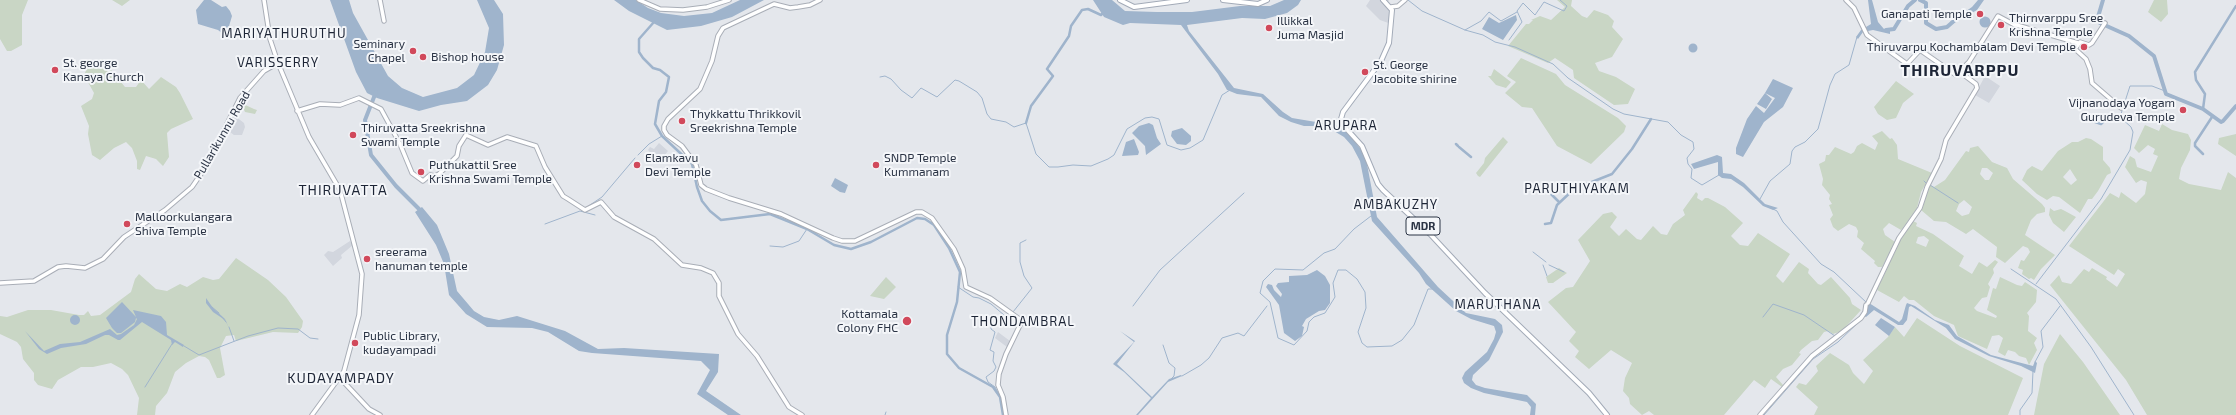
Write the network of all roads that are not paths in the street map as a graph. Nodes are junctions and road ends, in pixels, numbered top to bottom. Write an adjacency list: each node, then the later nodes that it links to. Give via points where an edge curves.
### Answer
1 (264, 0): 17 (main road, via 270,39)
2 (380, 0): 14 (main road)
3 (639, 0): 4 (main road, via 660,9 683,10 707,7)
4 (729, 0)
5 (820, 0): 26 (main road, via 798,7 774,4 723,28 700,89 666,122 664,128 667,135 682,146 696,165 701,185 706,189 781,214 842,241 863,238 916,212 927,214 939,226 954,249 963,269 966,287 1022,321 1001,366 998,382)
6 (1120, 0): 7 (main road, via 1134,7)
7 (1187, 0)
8 (1223, 0): 9 (main road, via 1249,4)
9 (1268, 0)
10 (1383, 0): 13 (main road)
11 (1405, 0): 13 (main road)
12 (1846, 0): 18 (main road, via 1854,8 1863,29 1907,64 1920,50 1955,75)
13 (1391, 8): 27 (main road, MDR, via 1390,40 1386,51 1343,112 1343,125 1364,150 1383,190 1589,393)
14 (384, 21)
15 (2104, 25): 16 (main road, via 2090,45)
16 (2078, 43): 18 (main road, via 2013,24 1998,16); 19 (main road, via 2075,49 2086,59 2092,83)
17 (278, 63): 20 (main road); 21 (main road, Pullarikunnu Road, via 264,71 240,98 205,168 192,187 171,206 124,237 103,259 94,264 84,268 58,267 34,281)
18 (1960, 72): 28 (main road, via 1976,84 1977,88 1946,140 1941,159 1920,208 1899,238 1865,312 1861,318 1812,356)
19 (2121, 108)
20 (297, 111): 22 (main road, via 340,190 362,274 359,314); 25 (main road, via 320,104 340,105 359,98 381,109 412,173 423,181 430,175 439,174 457,156 459,146 466,135 488,145 507,137 536,146 545,167 563,196 584,210 601,202 614,217 654,239 682,265 713,273 719,283 719,296 738,334 789,406)
21 (0, 283)
22 (340, 378): 23 (main road); 24 (main road, via 369,409)
23 (312, 415)
24 (380, 415)
25 (802, 415)
26 (1006, 415)
27 (1607, 415)
28 (1760, 415)

